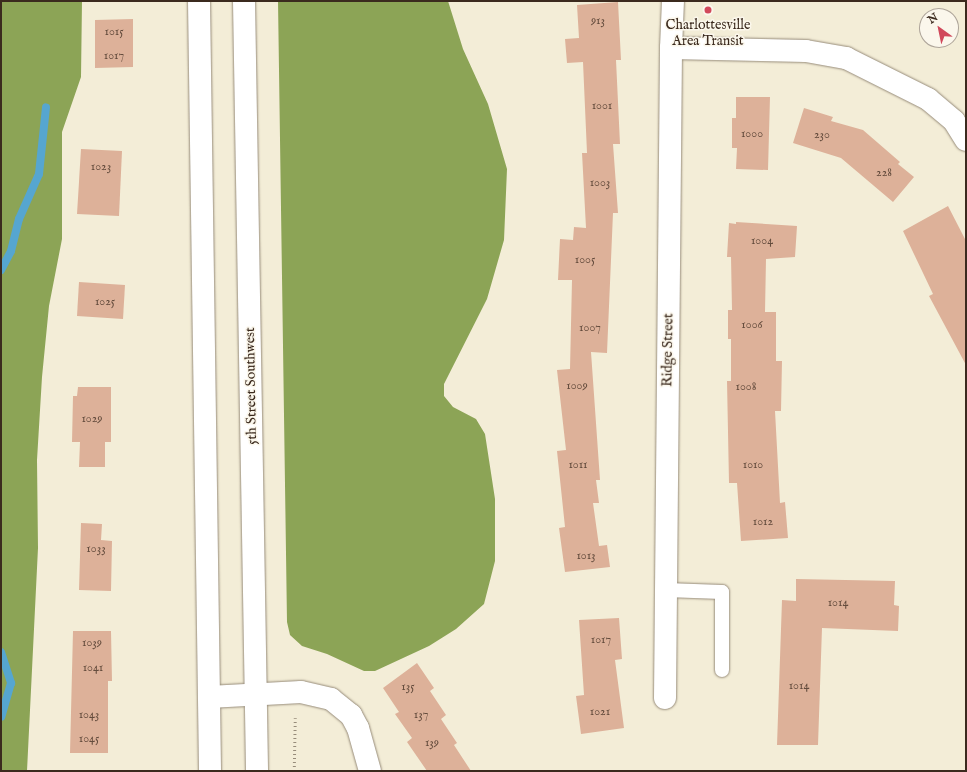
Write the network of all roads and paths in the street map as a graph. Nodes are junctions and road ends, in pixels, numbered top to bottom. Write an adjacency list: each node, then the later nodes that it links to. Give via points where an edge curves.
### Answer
1 (199, 1): 9 (main road)
2 (244, 1): 8 (main road, 5th Street Southwest)
3 (673, 1): 4 (main road, Ridge Street)
4 (671, 48): 5 (main road, via 806,51 846,58 928,99 954,121); 6 (main road, Ridge Street)
5 (966, 140)
6 (666, 590): 7 (lane, via 722,592); 10 (main road, Ridge Street)
7 (722, 670)
8 (256, 693): 9 (main road); 13 (main road, 5th Street Southwest); 15 (main road, via 302,692 331,699 351,715 358,728)
9 (209, 697): 12 (main road)
10 (665, 698)
11 (297, 716): 14 (path, via 294,719)
12 (210, 771)
13 (257, 771)
14 (294, 771)
15 (370, 771)

